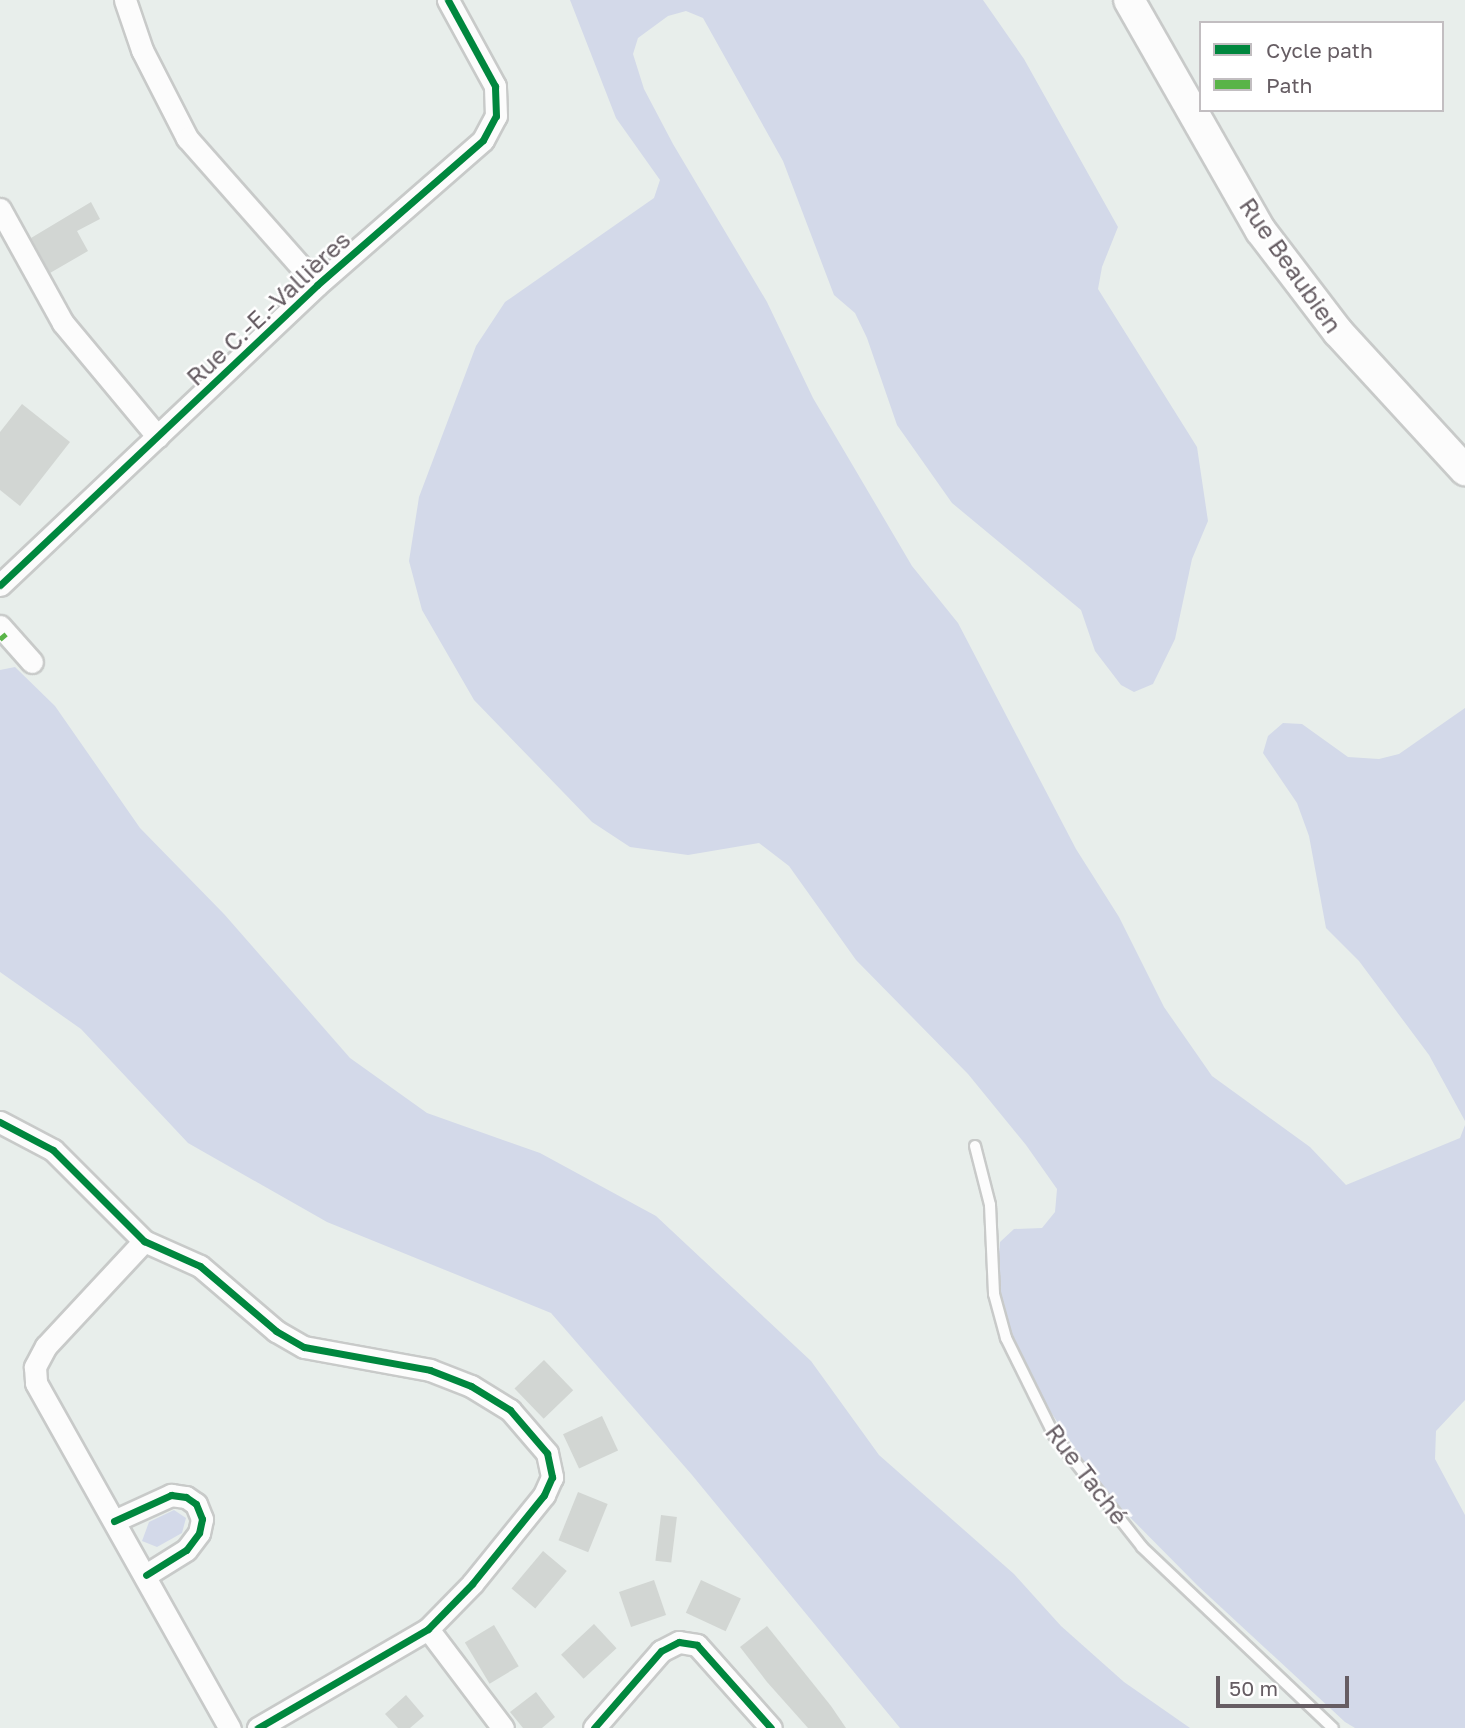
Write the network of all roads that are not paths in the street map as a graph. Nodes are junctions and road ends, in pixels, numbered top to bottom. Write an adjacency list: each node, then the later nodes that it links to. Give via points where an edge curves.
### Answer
1 (125, 0): 5 (street, via 146,61 187,138)
2 (449, 0): 5 (street, Rue C.-E.-Vallières, via 495,86 499,102 492,126 483,140)
3 (1129, 0): 7 (main road, Rue Beaubien, via 1261,231 1338,332)
4 (0, 209): 6 (street, via 63,323)
5 (317, 285): 6 (street, Rue C.-E.-Vallières)
6 (158, 437): 8 (street, Rue C.-E.-Vallières)
7 (1465, 470)
8 (0, 585)
9 (0, 626): 10 (street)
10 (32, 662)
11 (0, 1122): 13 (street, via 52,1150)
12 (975, 1146): 22 (lane, Rue Taché, via 990,1205 994,1294 1000,1316 1031,1394 1054,1435 1142,1547)
13 (144, 1241): 14 (street, via 46,1346 35,1367 44,1400); 16 (street, via 200,1265 276,1331 304,1347 430,1370 471,1386 510,1410 547,1453 552,1477 544,1495 472,1584)
14 (114, 1521): 15 (street); 15 (street, via 171,1495 196,1504 202,1519 199,1533 186,1550)
15 (146, 1576): 17 (street)
16 (428, 1629): 18 (street); 19 (street)
17 (230, 1728)
18 (258, 1728)
19 (503, 1728)
20 (594, 1728): 21 (street, via 662,1651 678,1642 697,1645)
21 (771, 1728)
22 (1333, 1728)

